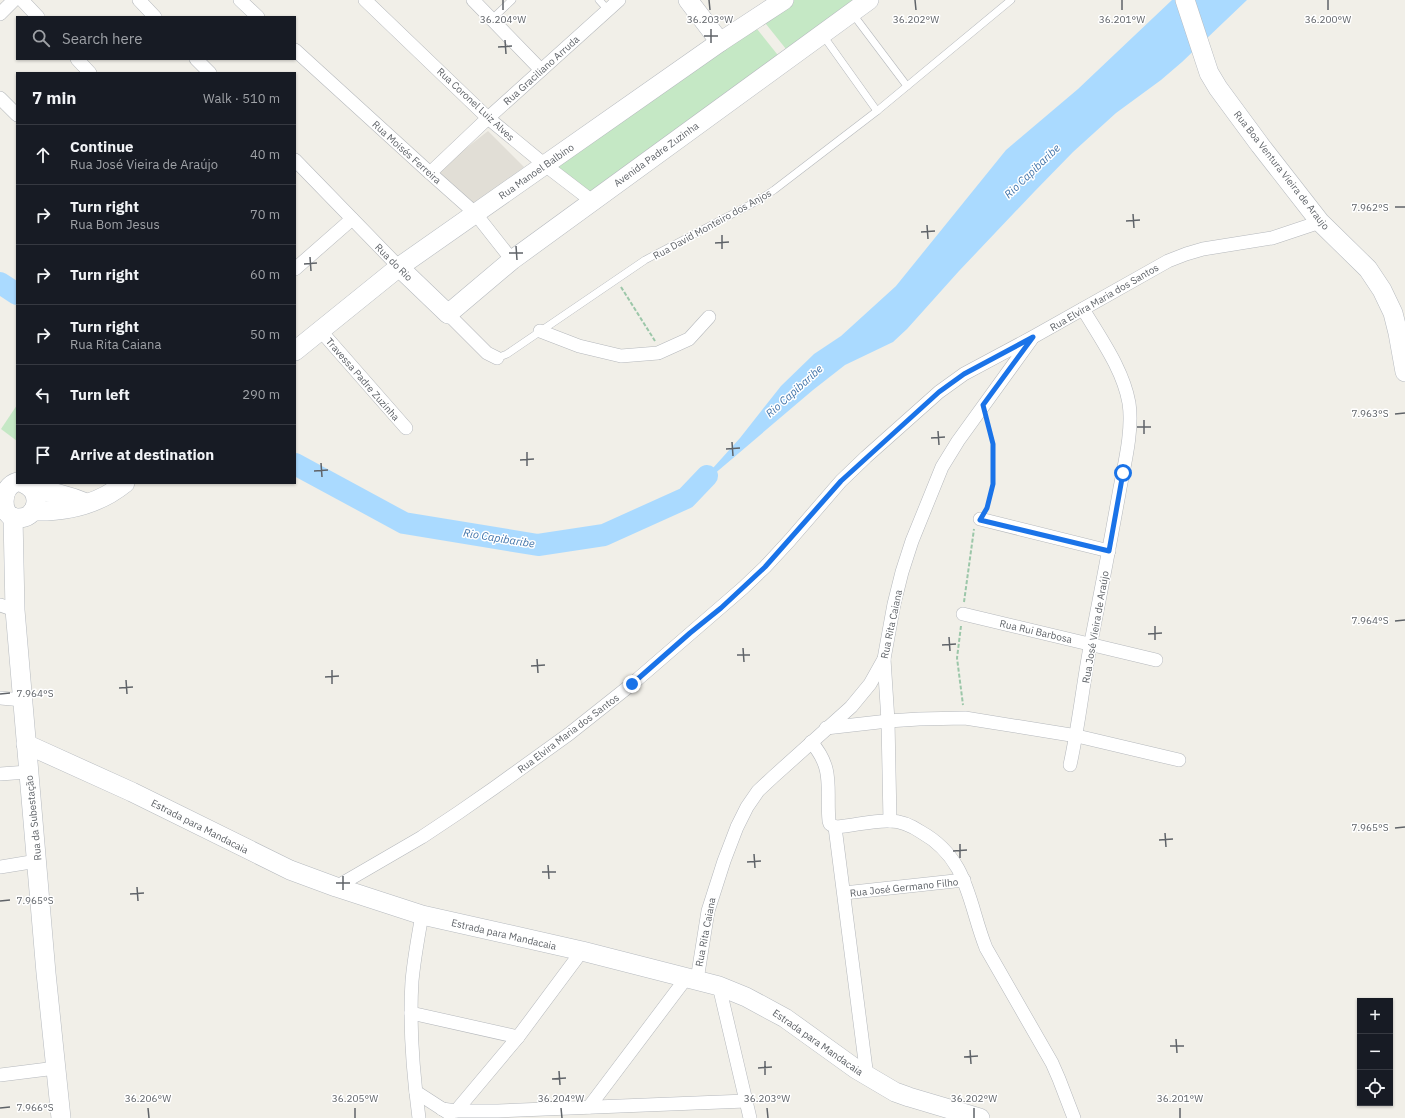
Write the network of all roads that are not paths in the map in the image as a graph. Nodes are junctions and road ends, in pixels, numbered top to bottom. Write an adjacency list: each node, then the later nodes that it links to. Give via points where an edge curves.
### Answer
1 (14, 0): 17 (street)
2 (22, 0): 18 (street)
3 (138, 0): 19 (street)
4 (240, 0): 20 (street)
5 (366, 0): 34 (street, Rua Coronel Luiz Alves)
6 (473, 0): 21 (street)
7 (512, 0): 21 (lane)
8 (600, 0): 15 (lane)
9 (619, 0): 15 (street, Rua Graciliano Arruda)
10 (688, 0): 23 (street)
11 (784, 0): 23 (street, Rua Manoel Balbino)
12 (869, 0): 16 (street, Avenida Padre Zuzinha)
13 (1011, 0): 30 (lane, Rua David Monteiro dos Anjos)
14 (1185, 0): 41 (street, Rua Boa Ventura Vieira de Araujo, via 1210,73 1218,88)
15 (608, 10): 27 (street, Rua Graciliano Arruda)
16 (852, 12): 22 (street, Avenida Padre Zuzinha); 30 (lane)
17 (0, 14)
18 (37, 16)
19 (154, 16)
20 (257, 16)
21 (491, 20): 27 (street)
22 (822, 34): 32 (lane); 38 (street, Avenida Padre Zuzinha)
23 (720, 42): 36 (street, Rua Manoel Balbino)
24 (296, 51): 37 (street, Rua Moisés Ferreira)
25 (78, 60): 28 (street)
26 (197, 60): 29 (street)
27 (541, 70): 34 (street, Rua Graciliano Arruda)
28 (89, 72)
29 (209, 72)
30 (907, 86): 32 (lane, Rua David Monteiro dos Anjos)
31 (0, 98): 33 (street)
32 (877, 111): 49 (lane, Rua David Monteiro dos Anjos, via 759,200 645,260)
33 (16, 114)
34 (488, 118): 36 (street, Rua Coronel Luiz Alves); 37 (street, Rua Graciliano Arruda)
35 (297, 165): 40 (street, Rua do Rio)
36 (545, 165): 38 (street, Rua Coronel Luiz Alves); 39 (street, Rua Manoel Balbino)
37 (430, 173): 39 (street, Rua Moisés Ferreira)
38 (592, 201): 42 (street, Avenida Padre Zuzinha)
39 (475, 213): 42 (street, Rua Moisés Ferreira); 43 (street, Rua Manoel Balbino)
40 (352, 219): 43 (street, Rua do Rio); 44 (street)
41 (1320, 222): 45 (street, Rua Elvira Maria dos Santos, via 1272,238 1203,249 1168,260); 53 (street, Rua Boa Ventura Vieira de Araujo, via 1368,269 1382,290 1393,313)
42 (512, 260): 46 (street, Avenida Padre Zuzinha)
43 (399, 267): 46 (street, Rua do Rio); 48 (street, Rua Manoel Balbino)
44 (296, 268)
45 (1083, 309): 50 (street, Rua Elvira Maria dos Santos); 63 (street, Rua José Vieira de Araújo, via 1119,371 1129,404 1127,442)
46 (448, 314): 52 (street, Rua do Rio, via 487,353)
47 (710, 317): 49 (street, via 689,339 658,353 621,356 579,346)
48 (320, 330): 51 (street, Rua Manoel Balbino); 54 (street, Travessa Padre Zuzinha)
49 (540, 332): 52 (lane, Rua David Monteiro dos Anjos)
50 (1033, 337): 67 (street, Rua Rita Caiana, via 942,467 912,541 894,604); 85 (street, Rua Elvira Maria dos Santos, via 964,374 939,392 841,481 765,567 603,709 458,813)
51 (296, 350)
52 (497, 358)
53 (1405, 372)
54 (406, 428)
55 (0, 479): 56 (street)
56 (16, 482)
57 (23, 484): 59 (street); 60 (street, via 37,500); 61 (street, via 6,487 2,492 0,504)
58 (120, 487): 59 (street, via 104,497)
59 (86, 503): 60 (street, via 62,510)
60 (33, 511): 61 (street, via 18,518)
61 (6, 515): 64 (street, Rua da Subestação)
62 (980, 520): 63 (street)
63 (1109, 551): 66 (street, Rua José Vieira de Araújo)
64 (7, 607): 70 (street, Rua da Subestação)
65 (963, 614): 66 (street, Rua Rui Barbosa)
66 (1090, 644): 68 (street, Rua Rui Barbosa); 73 (street, Rua José Vieira de Araújo)
67 (884, 659): 71 (street); 72 (street, Rua Rita Caiana, via 870,684 851,707)
68 (1156, 660)
69 (0, 698): 70 (street)
70 (23, 700): 75 (street, Rua da Subestação)
71 (888, 721): 72 (street); 73 (street, via 965,718); 80 (street)
72 (826, 728): 74 (street, Rua Rita Caiana)
73 (1076, 736): 76 (street); 77 (street, Rua José Vieira de Araújo)
74 (811, 742): 81 (street, via 826,767 829,821); 89 (street, Rua Rita Caiana, via 758,791 740,820 708,910)
75 (26, 744): 78 (street, Rua da Subestação); 85 (street, Estrada para Mandacaia, via 132,792 290,870)
76 (1179, 760)
77 (1070, 765)
78 (28, 772): 79 (street); 82 (street, Rua da Subestação)
79 (0, 774)
80 (890, 821): 81 (street); 84 (street, via 900,822 929,836 946,850 957,864)
81 (835, 827): 86 (street)
82 (37, 861): 83 (street); 93 (street, Rua da Subestação)
83 (0, 867)
84 (964, 880): 86 (street, Rua José Germano Filho); 104 (street, via 986,948 1052,1063)
85 (336, 887): 87 (street, Estrada para Mandacaia)
86 (844, 893): 95 (street)
87 (422, 915): 88 (street, Estrada para Mandacaia); 91 (street, via 412,981)
88 (582, 951): 89 (street, Estrada para Mandacaia); 92 (street)
89 (692, 979): 90 (street, Estrada para Mandacaia); 98 (street)
90 (718, 986): 95 (street, Estrada para Mandacaia, via 746,997 785,1018); 97 (street)
91 (411, 1013): 92 (street); 96 (street)
92 (518, 1037): 99 (street)
93 (56, 1068): 94 (street); 100 (street, Rua da Subestação)
94 (0, 1075)
95 (868, 1077): 103 (street, Estrada para Mandacaia, via 895,1092)
96 (416, 1092): 99 (street, via 442,1109); 101 (street)
97 (746, 1101): 98 (street); 102 (street)
98 (589, 1107): 99 (street)
99 (456, 1114)
100 (61, 1118)
101 (420, 1118)
102 (750, 1118)
103 (980, 1118)
104 (1074, 1118)

